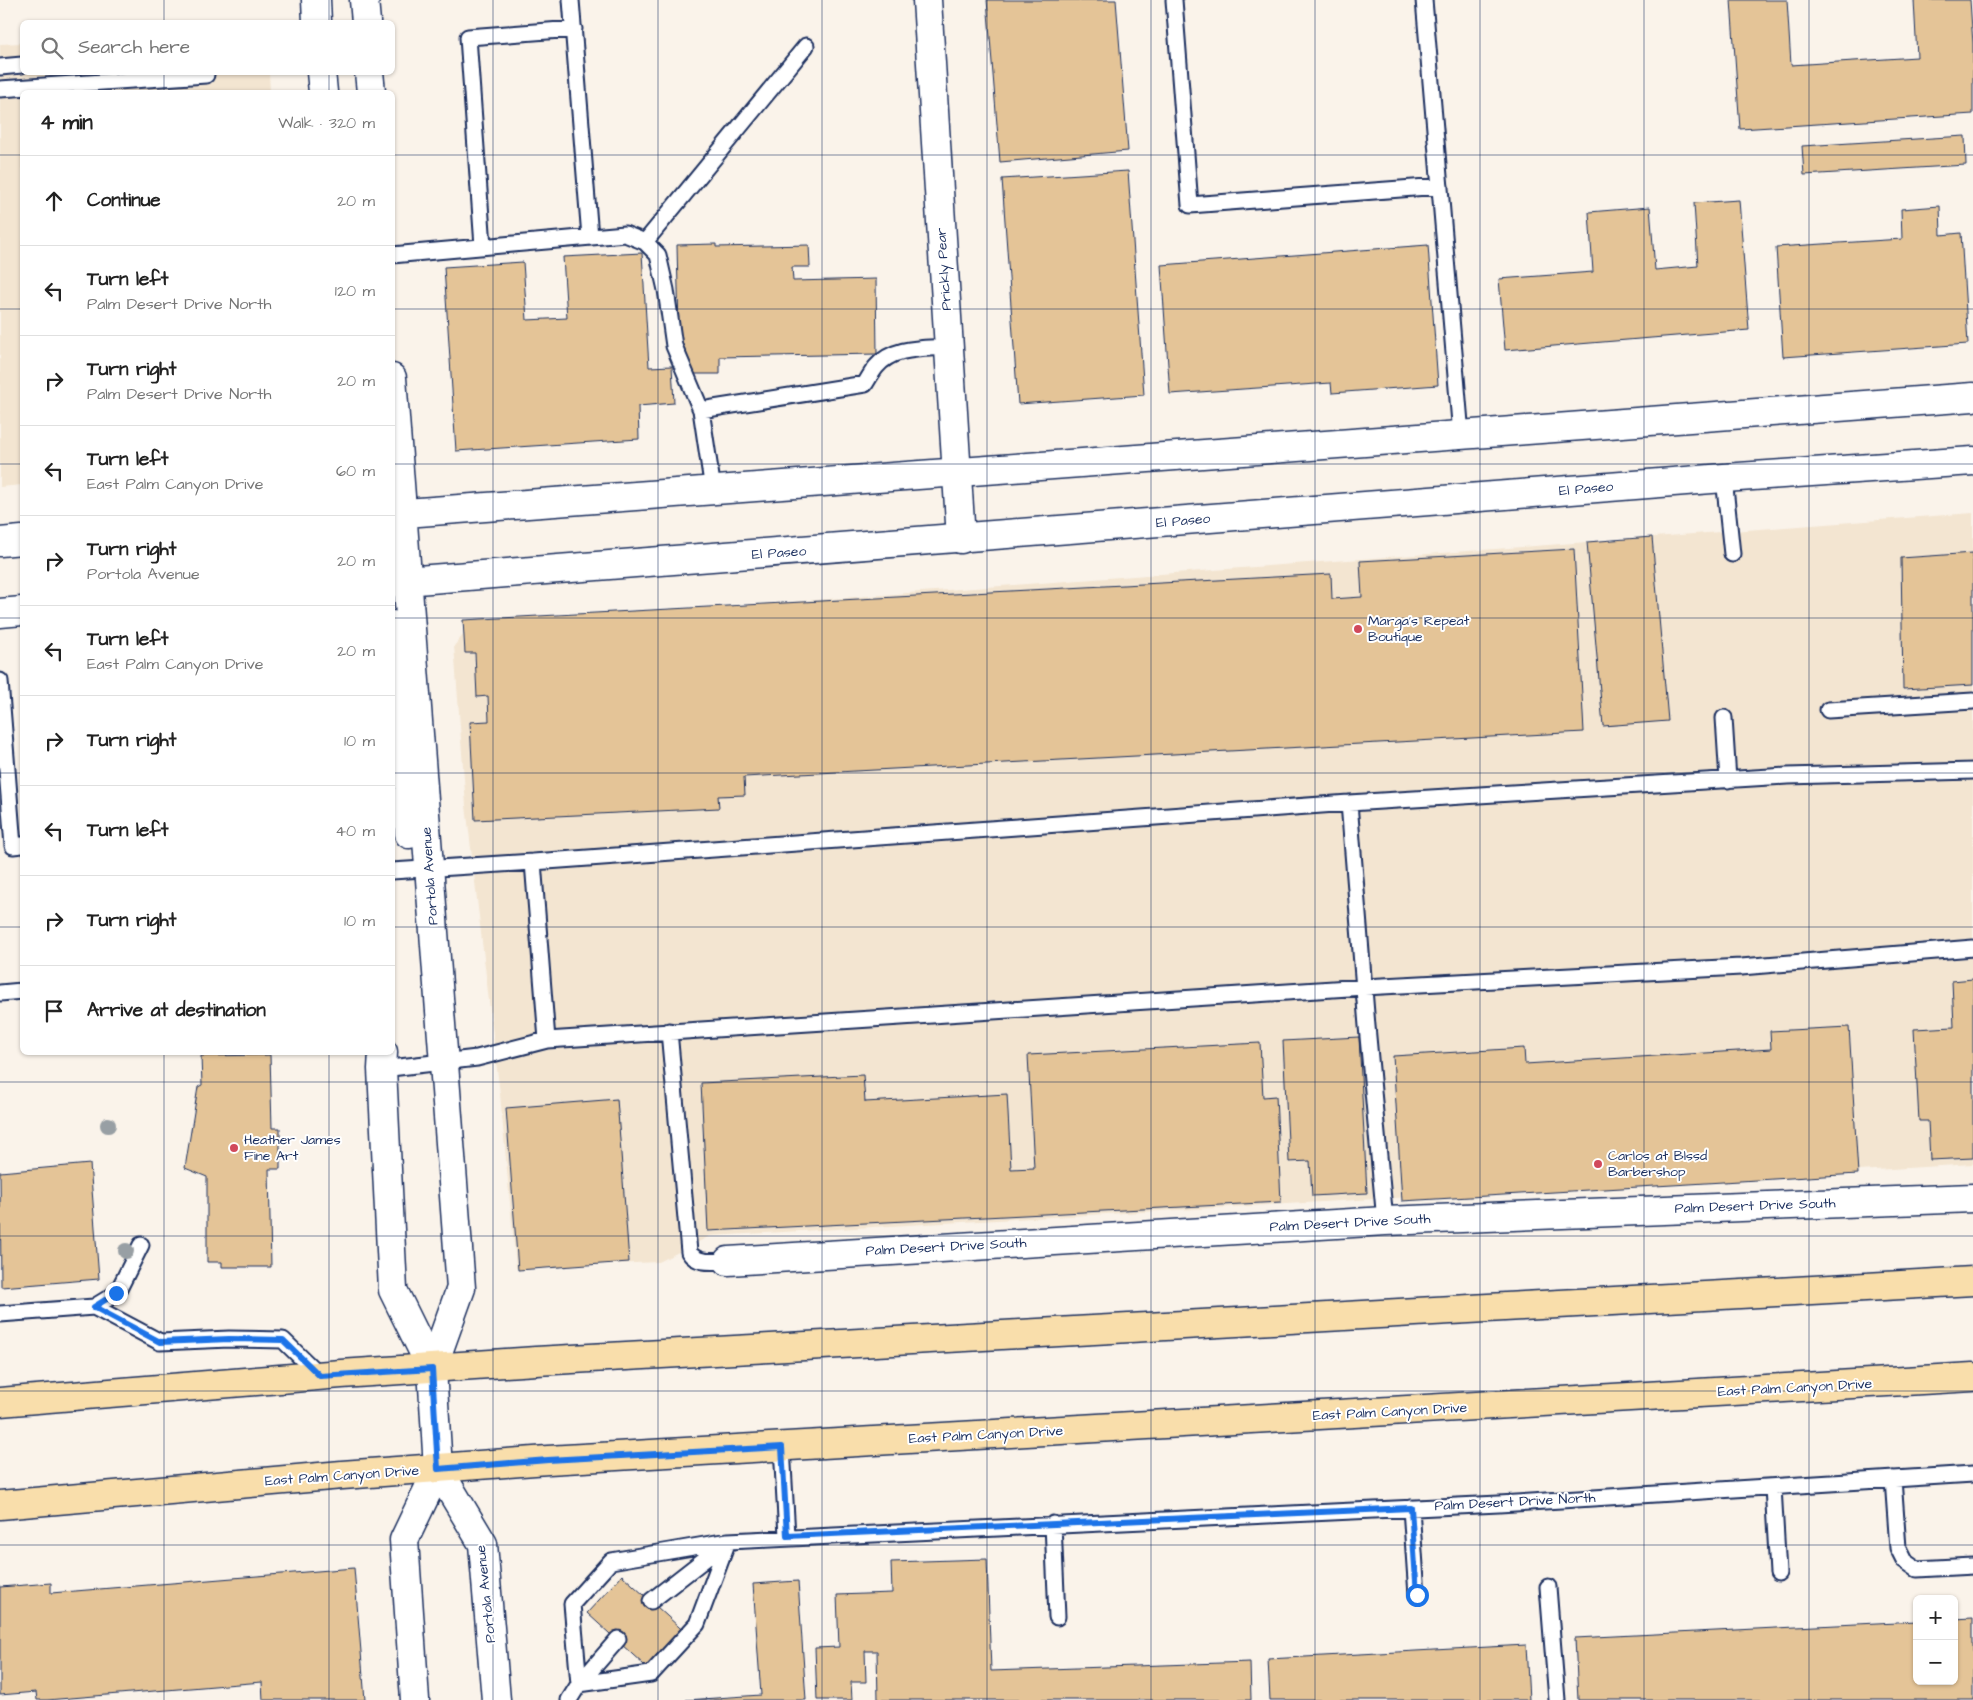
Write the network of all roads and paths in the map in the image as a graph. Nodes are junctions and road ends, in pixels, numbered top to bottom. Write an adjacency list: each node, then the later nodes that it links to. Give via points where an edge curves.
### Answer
1 (316, 0): 7 (street)
2 (364, 0): 8 (street)
3 (571, 0): 9 (lane)
4 (926, 0): 24 (street, Prickly Pear)
5 (1174, 0): 19 (lane, via 1190,205)
6 (1424, 0): 19 (lane)
7 (317, 20)
8 (366, 20)
9 (574, 29): 20 (lane); 22 (lane, via 468,37)
10 (806, 46): 21 (lane)
11 (20, 65): 12 (lane)
12 (0, 67)
13 (206, 75): 16 (lane)
14 (321, 75): 17 (street)
15 (369, 75): 18 (street)
16 (0, 89)
17 (323, 90)
18 (371, 90)
19 (1440, 186): 27 (lane)
20 (590, 237): 21 (lane, via 625,234); 22 (lane)
21 (645, 242): 26 (lane, via 658,255 674,346)
22 (483, 246): 23 (lane)
23 (395, 255)
24 (949, 347): 26 (lane, via 893,354 876,366 865,384); 30 (street, Prickly Pear)
25 (1973, 397): 27 (street)
26 (701, 410): 32 (lane)
27 (1461, 435): 30 (street)
28 (395, 446): 33 (street, Portola Avenue)
29 (1973, 461): 31 (street, El Paseo)
30 (957, 472): 32 (street); 34 (street, Prickly Pear)
31 (1724, 478): 34 (street, El Paseo); 37 (lane)
32 (714, 490): 33 (street)
33 (398, 514): 38 (street, Portola Avenue)
34 (961, 539): 38 (street, El Paseo, via 501,574)
35 (20, 540): 36 (street)
36 (0, 542)
37 (1732, 554)
38 (400, 570): 50 (street, Portola Avenue)
39 (20, 611): 40 (street)
40 (0, 613)
41 (395, 670): 50 (street, via 401,759 409,786)
42 (0, 681): 51 (lane)
43 (1973, 701): 44 (lane)
44 (1828, 710)
45 (1724, 718): 47 (lane)
46 (1973, 771): 47 (lane)
47 (1728, 780): 48 (lane)
48 (1349, 803): 53 (lane); 56 (lane)
49 (395, 804): 52 (street, via 403,803 407,809 410,837)
50 (425, 808): 52 (street, Portola Avenue)
51 (18, 846)
52 (429, 860): 53 (lane); 54 (lane); 62 (street, Portola Avenue)
53 (533, 862): 60 (lane)
54 (395, 870)
55 (1973, 948): 56 (lane, via 1741,967)
56 (1364, 987): 59 (lane); 64 (lane)
57 (20, 991): 58 (lane)
58 (0, 993)
59 (669, 1031): 60 (lane); 66 (lane, via 689,1252 699,1261)
60 (547, 1040): 62 (lane, via 478,1058)
61 (383, 1061): 62 (lane); 70 (street, Portola Avenue, via 393,1290)
62 (444, 1062): 70 (street, Portola Avenue, via 461,1288)
63 (1973, 1198): 64 (street, Palm Desert Drive South)
64 (1385, 1221): 66 (street, Palm Desert Drive South)
65 (141, 1245): 68 (lane, via 116,1293)
66 (728, 1261)
67 (1973, 1281): 70 (main road)
68 (94, 1307): 69 (lane); 71 (lane, via 160,1342 283,1340)
69 (0, 1314)
70 (432, 1369): 71 (main road); 75 (street, Portola Avenue)
71 (320, 1376): 73 (main road)
72 (1973, 1377): 74 (main road, East Palm Canyon Drive)
73 (0, 1402)
74 (782, 1447): 75 (main road, East Palm Canyon Drive); 82 (lane)
75 (438, 1469): 79 (main road, East Palm Canyon Drive); 92 (street, Portola Avenue, via 404,1540); 93 (street, Portola Avenue, via 483,1544)
76 (1973, 1474): 77 (lane, Palm Desert Drive North)
77 (1893, 1479): 78 (lane, Palm Desert Drive North); 84 (lane, via 1898,1548 1904,1560 1917,1569)
78 (1773, 1487): 80 (lane, Palm Desert Drive North); 85 (lane)
79 (0, 1505)
80 (1411, 1508): 81 (lane, Palm Desert Drive North); 87 (lane)
81 (1053, 1524): 82 (lane, Palm Desert Drive North); 89 (lane)
82 (787, 1536): 83 (lane, Palm Desert Drive North)
83 (728, 1540): 88 (lane); 91 (lane, via 697,1624 651,1674); 91 (lane, Palm Desert Drive North, via 611,1561 572,1604)
84 (1973, 1566)
85 (1778, 1573)
86 (1548, 1587): 95 (lane)
87 (1417, 1595)
88 (651, 1601)
89 (1057, 1617)
90 (618, 1639): 91 (lane)
91 (579, 1684): 94 (lane)
92 (417, 1698)
93 (496, 1700)
94 (569, 1700)
95 (1557, 1700)

